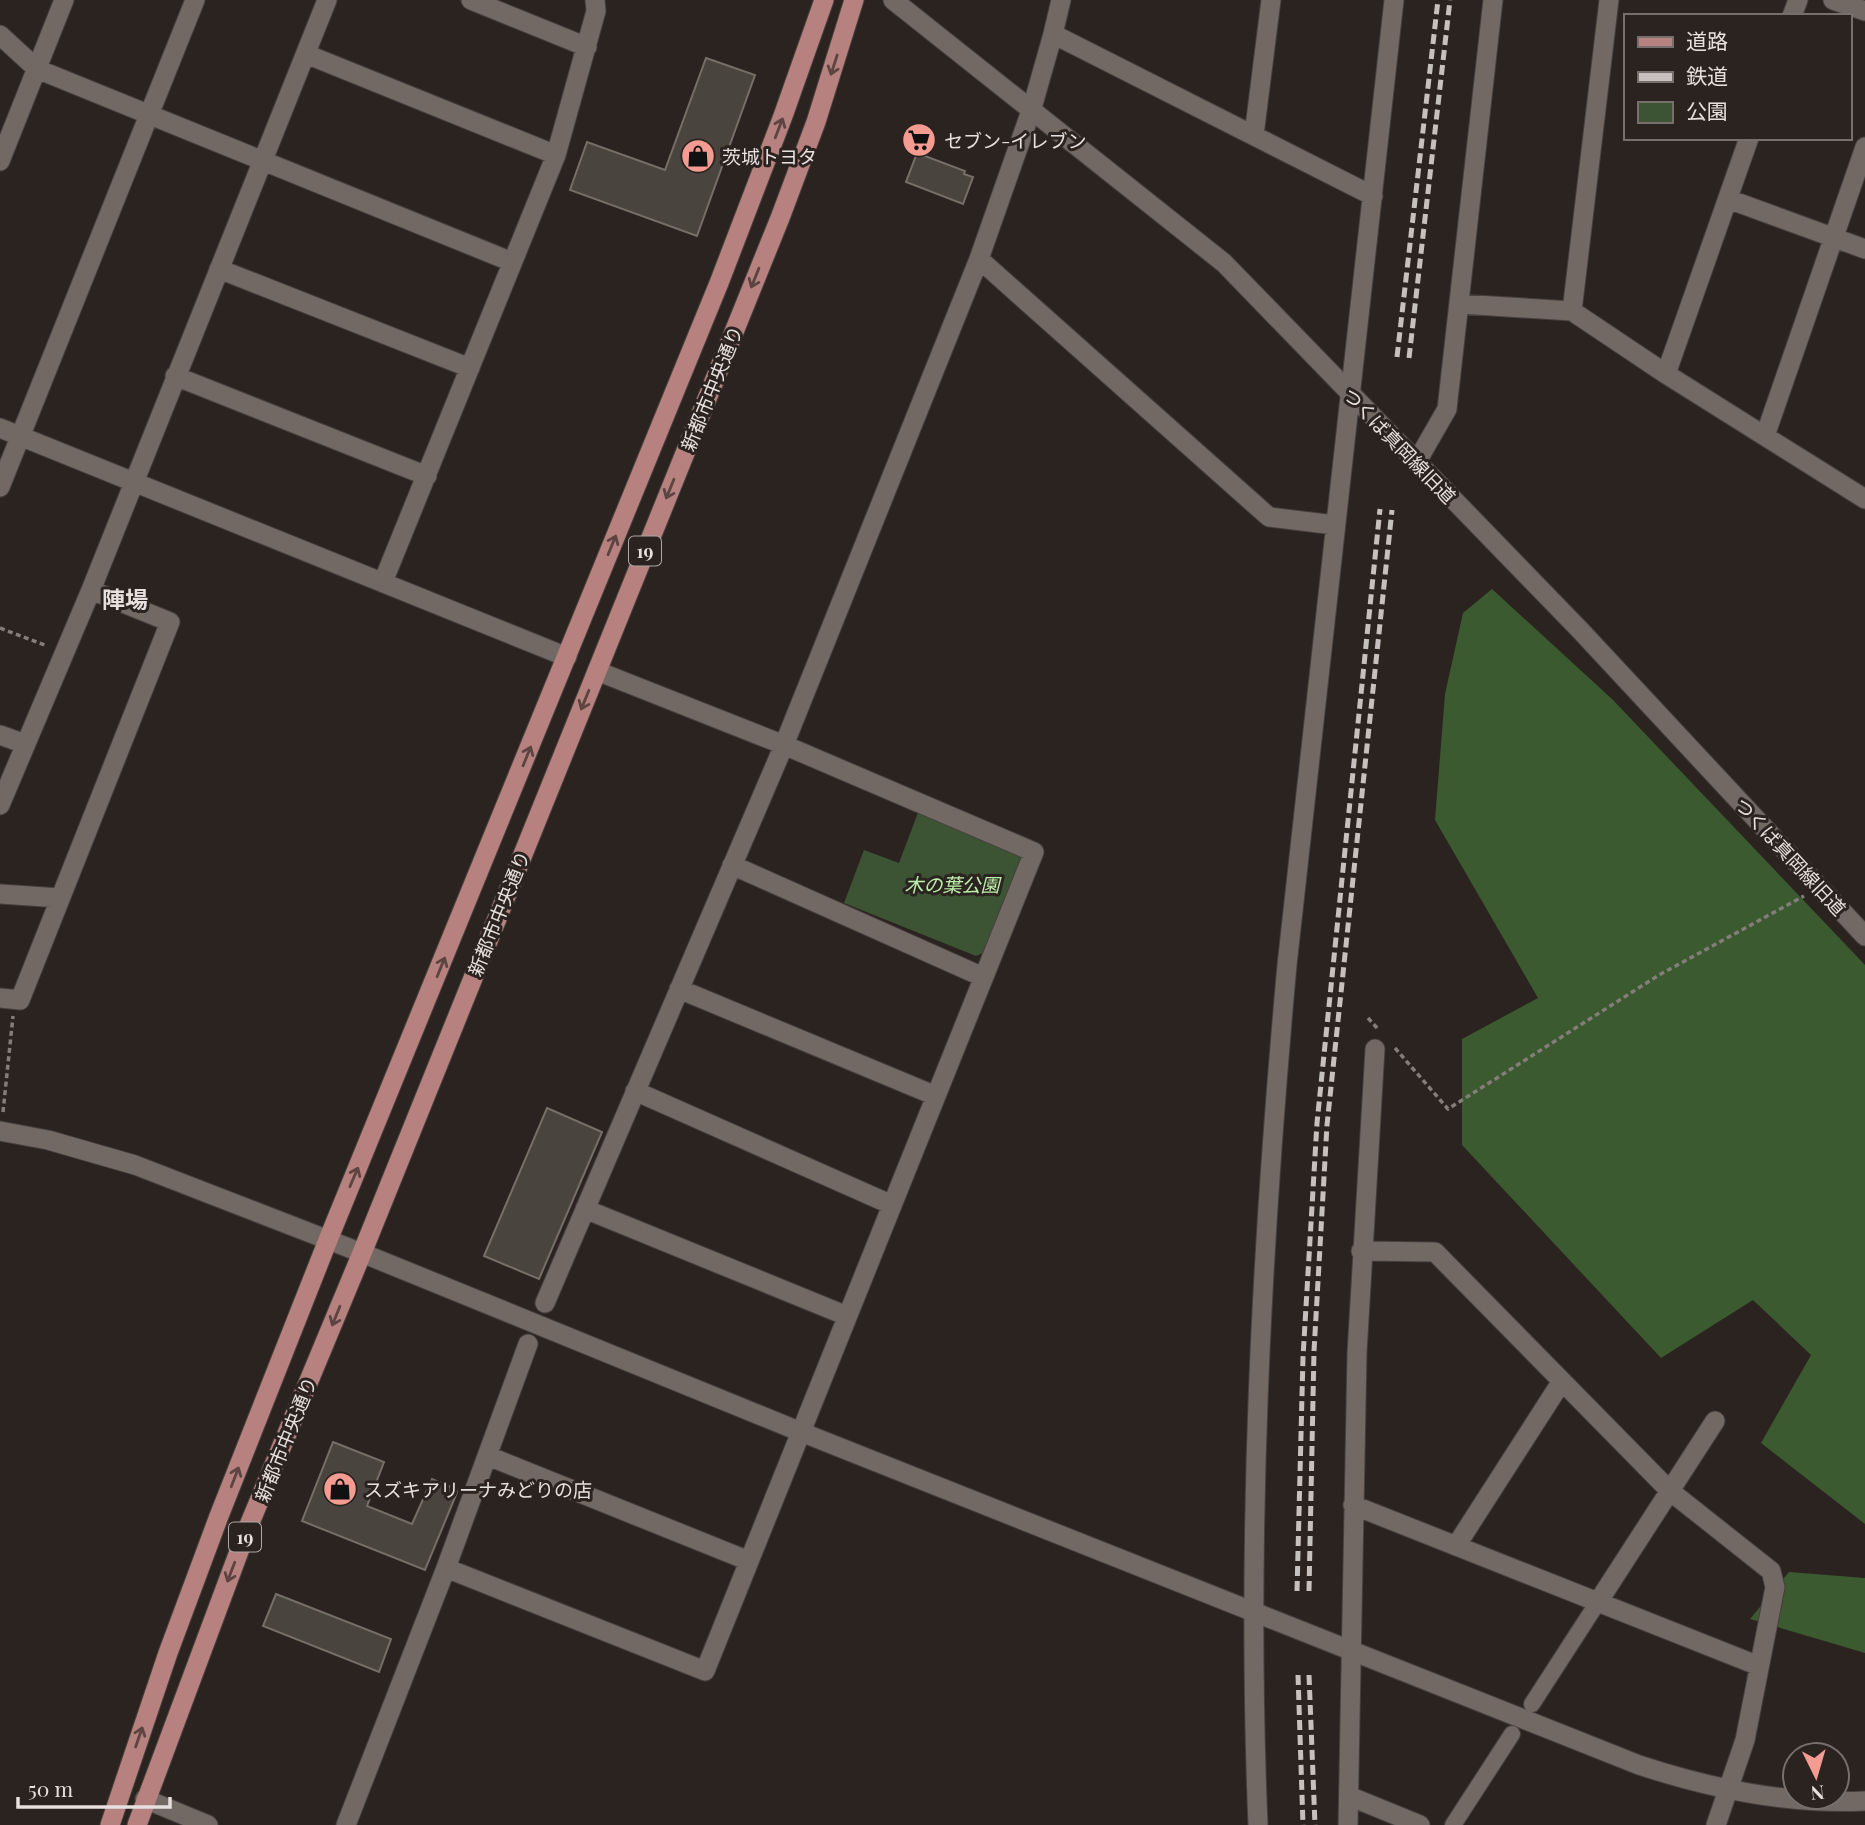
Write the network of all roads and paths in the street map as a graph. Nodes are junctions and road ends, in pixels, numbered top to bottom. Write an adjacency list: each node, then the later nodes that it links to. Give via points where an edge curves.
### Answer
1 (64, 0): 20 (street)
2 (195, 0): 22 (street)
3 (327, 0): 19 (street)
4 (471, 0): 18 (street)
5 (595, 0): 18 (street)
6 (824, 0): 55 (main road, 新都市中央通り / 19, one-way to 6, via 723,271)
7 (855, 0): 56 (main road, 新都市中央通り / 19, one-way to 56, via 780,218)
8 (892, 0): 21 (street, つくば真岡線旧道)
9 (1061, 0): 16 (street)
10 (1271, 0): 23 (street)
11 (1394, 0): 29 (street)
12 (1493, 0): 36 (street)
13 (1609, 0): 37 (street)
14 (1833, 0): 15 (street)
15 (1865, 11)
16 (1053, 34): 21 (street); 23 (street)
17 (0, 35): 20 (street)
18 (587, 47): 26 (street)
19 (306, 54): 26 (street); 27 (street)
20 (37, 69): 22 (street); 28 (street)
21 (1031, 108): 33 (street); 41 (street, つくば真岡線旧道, via 1224,263)
22 (149, 115): 27 (street); 43 (street)
23 (1254, 135): 29 (street)
24 (1748, 140): 30 (street)
25 (1865, 148): 31 (street)
26 (556, 155): 34 (street)
27 (262, 160): 34 (street); 35 (street)
28 (0, 161)
29 (1373, 196): 41 (street)
30 (1728, 199): 31 (street); 39 (street)
31 (1834, 238): 32 (street); 44 (street)
32 (1865, 249)
33 (979, 259): 50 (street, via 1269,517); 59 (street)
34 (512, 262): 38 (street)
35 (219, 269): 38 (street); 40 (street)
36 (1460, 304): 37 (street); 45 (street, via 1447,410)
37 (1572, 312): 39 (street)
38 (470, 368): 46 (street)
39 (1666, 374): 44 (street)
40 (175, 376): 46 (street); 47 (street)
41 (1349, 393): 45 (street, つくば真岡線旧道); 50 (street)
42 (0, 428): 43 (street)
43 (20, 436): 47 (street); 48 (street)
44 (1765, 436): 49 (street)
45 (1416, 463): 62 (street, つくば真岡線旧道, via 1580,629)
46 (427, 476): 51 (street)
47 (132, 482): 51 (street); 52 (street)
48 (0, 487)
49 (1865, 499)
50 (1335, 525): 92 (street, via 1287,965 1264,1245)
51 (383, 582): 55 (street)
52 (91, 590): 54 (street); 64 (street, via 170,622)
53 (0, 628): 54 (path)
54 (64, 653): 58 (street)
55 (567, 657): 76 (main road, 新都市中央通り / 19, one-way to 55)
56 (597, 671): 59 (street); 78 (main road, 新都市中央通り / 19, one-way to 78)
57 (0, 735): 58 (street)
58 (25, 744): 60 (street)
59 (783, 745): 61 (street); 66 (street, via 1034,852)
60 (0, 804)
61 (732, 865): 66 (street); 67 (street)
62 (1820, 887): 65 (street, つくば真岡線旧道); 70 (path, via 1659,975 1448,1110)
63 (0, 894): 64 (street)
64 (60, 898): 68 (street, via 20,1000)
65 (1863, 930)
66 (984, 977): 72 (street)
67 (679, 989): 71 (street); 72 (street)
68 (7, 998): 73 (path)
69 (1368, 1018): 70 (path)
70 (1385, 1045): 77 (street)
71 (635, 1091): 74 (street); 75 (street)
72 (936, 1096): 74 (street)
73 (2, 1122): 76 (street, via 135,1165)
74 (892, 1205): 80 (street)
75 (585, 1209): 79 (street); 80 (street)
76 (328, 1240): 78 (street); 101 (main road, 新都市中央通り / 19, one-way to 76, via 168,1653)
77 (1361, 1251): 82 (street, via 1435,1252); 87 (street)
78 (362, 1253): 84 (street); 99 (main road, 新都市中央通り / 19, one-way to 99, via 247,1530)
79 (545, 1303)
80 (847, 1316): 84 (street)
81 (528, 1344): 85 (street)
82 (1562, 1381): 86 (street); 88 (street)
83 (1715, 1421): 86 (street)
84 (801, 1432): 89 (street); 92 (street)
85 (488, 1456): 89 (street); 90 (street)
86 (1670, 1491): 91 (street); 94 (street, via 1771,1571 1774,1587)
87 (1353, 1504): 88 (street); 93 (street)
88 (1456, 1546): 91 (street)
89 (749, 1561): 90 (street, via 705,1671)
90 (446, 1568): 104 (street)
91 (1598, 1602): 94 (street); 95 (street)
92 (1254, 1612): 93 (street); 105 (street)
93 (1351, 1651): 97 (street, via 1639,1765); 98 (street)
94 (1759, 1666): 97 (street, via 1745,1741)
95 (1532, 1704)
96 (1512, 1734): 108 (street)
97 (1729, 1790): 100 (street, via 1814,1801); 109 (street)
98 (1349, 1796): 106 (street); 107 (street)
99 (145, 1798): 102 (main road, 新都市中央通り / 19); 103 (street)
100 (1865, 1801)
101 (110, 1825)
102 (137, 1825)
103 (208, 1825)
104 (346, 1825)
105 (1258, 1825)
106 (1348, 1825)
107 (1420, 1825)
108 (1453, 1825)
109 (1716, 1825)

